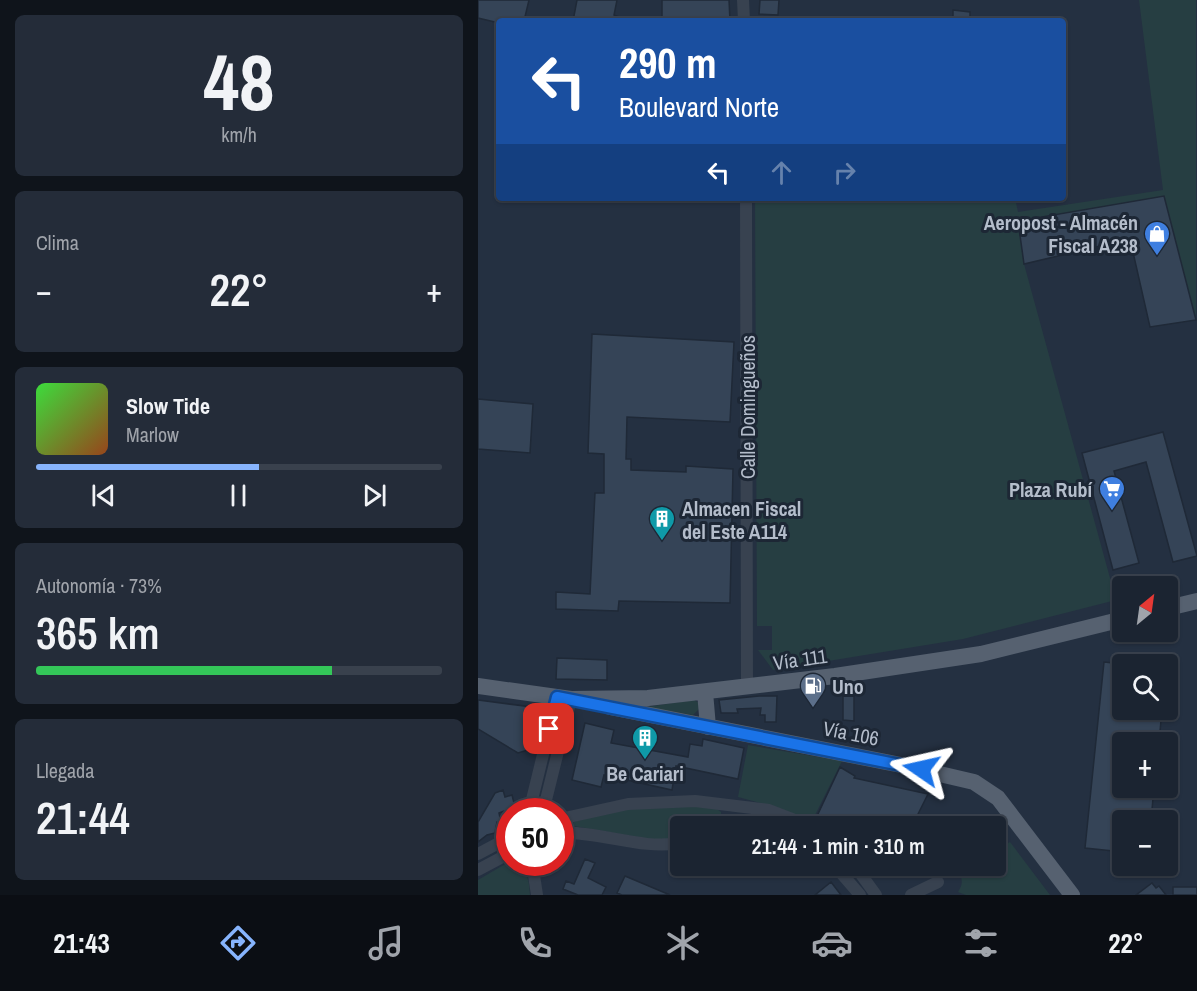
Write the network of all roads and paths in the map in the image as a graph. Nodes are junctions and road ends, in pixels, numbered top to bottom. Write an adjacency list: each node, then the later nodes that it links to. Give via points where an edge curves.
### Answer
1 (743, 0): 2 (street)
2 (744, 18)
3 (746, 201): 8 (street, Calle Domingueños)
4 (1196, 601): 5 (main road)
5 (1178, 606)
6 (1112, 622): 8 (main road, Vía 111, via 981,654)
7 (478, 686): 10 (main road, Vía 111)
8 (747, 687): 9 (main road, Vía 111)
9 (705, 692): 10 (main road, Vía 111, via 628,700); 11 (main road)
10 (564, 698): 11 (main road, Vía 106); 12 (street); 13 (street)
11 (708, 727): 32 (main road, Vía 106, via 974,783 998,798)
12 (533, 798)
13 (546, 798)
14 (738, 806): 15 (street, via 695,801 628,804); 16 (street); 17 (street)
15 (574, 816)
16 (738, 816)
17 (785, 816)
18 (574, 834): 19 (street)
19 (670, 843)
20 (496, 845): 21 (street)
21 (478, 854)
22 (496, 860): 23 (street)
23 (478, 870)
24 (534, 876): 28 (street)
25 (844, 876): 29 (street)
26 (862, 876): 30 (street)
27 (938, 882): 31 (street)
28 (537, 895)
29 (860, 895)
30 (876, 895)
31 (912, 895)
32 (1072, 895)

